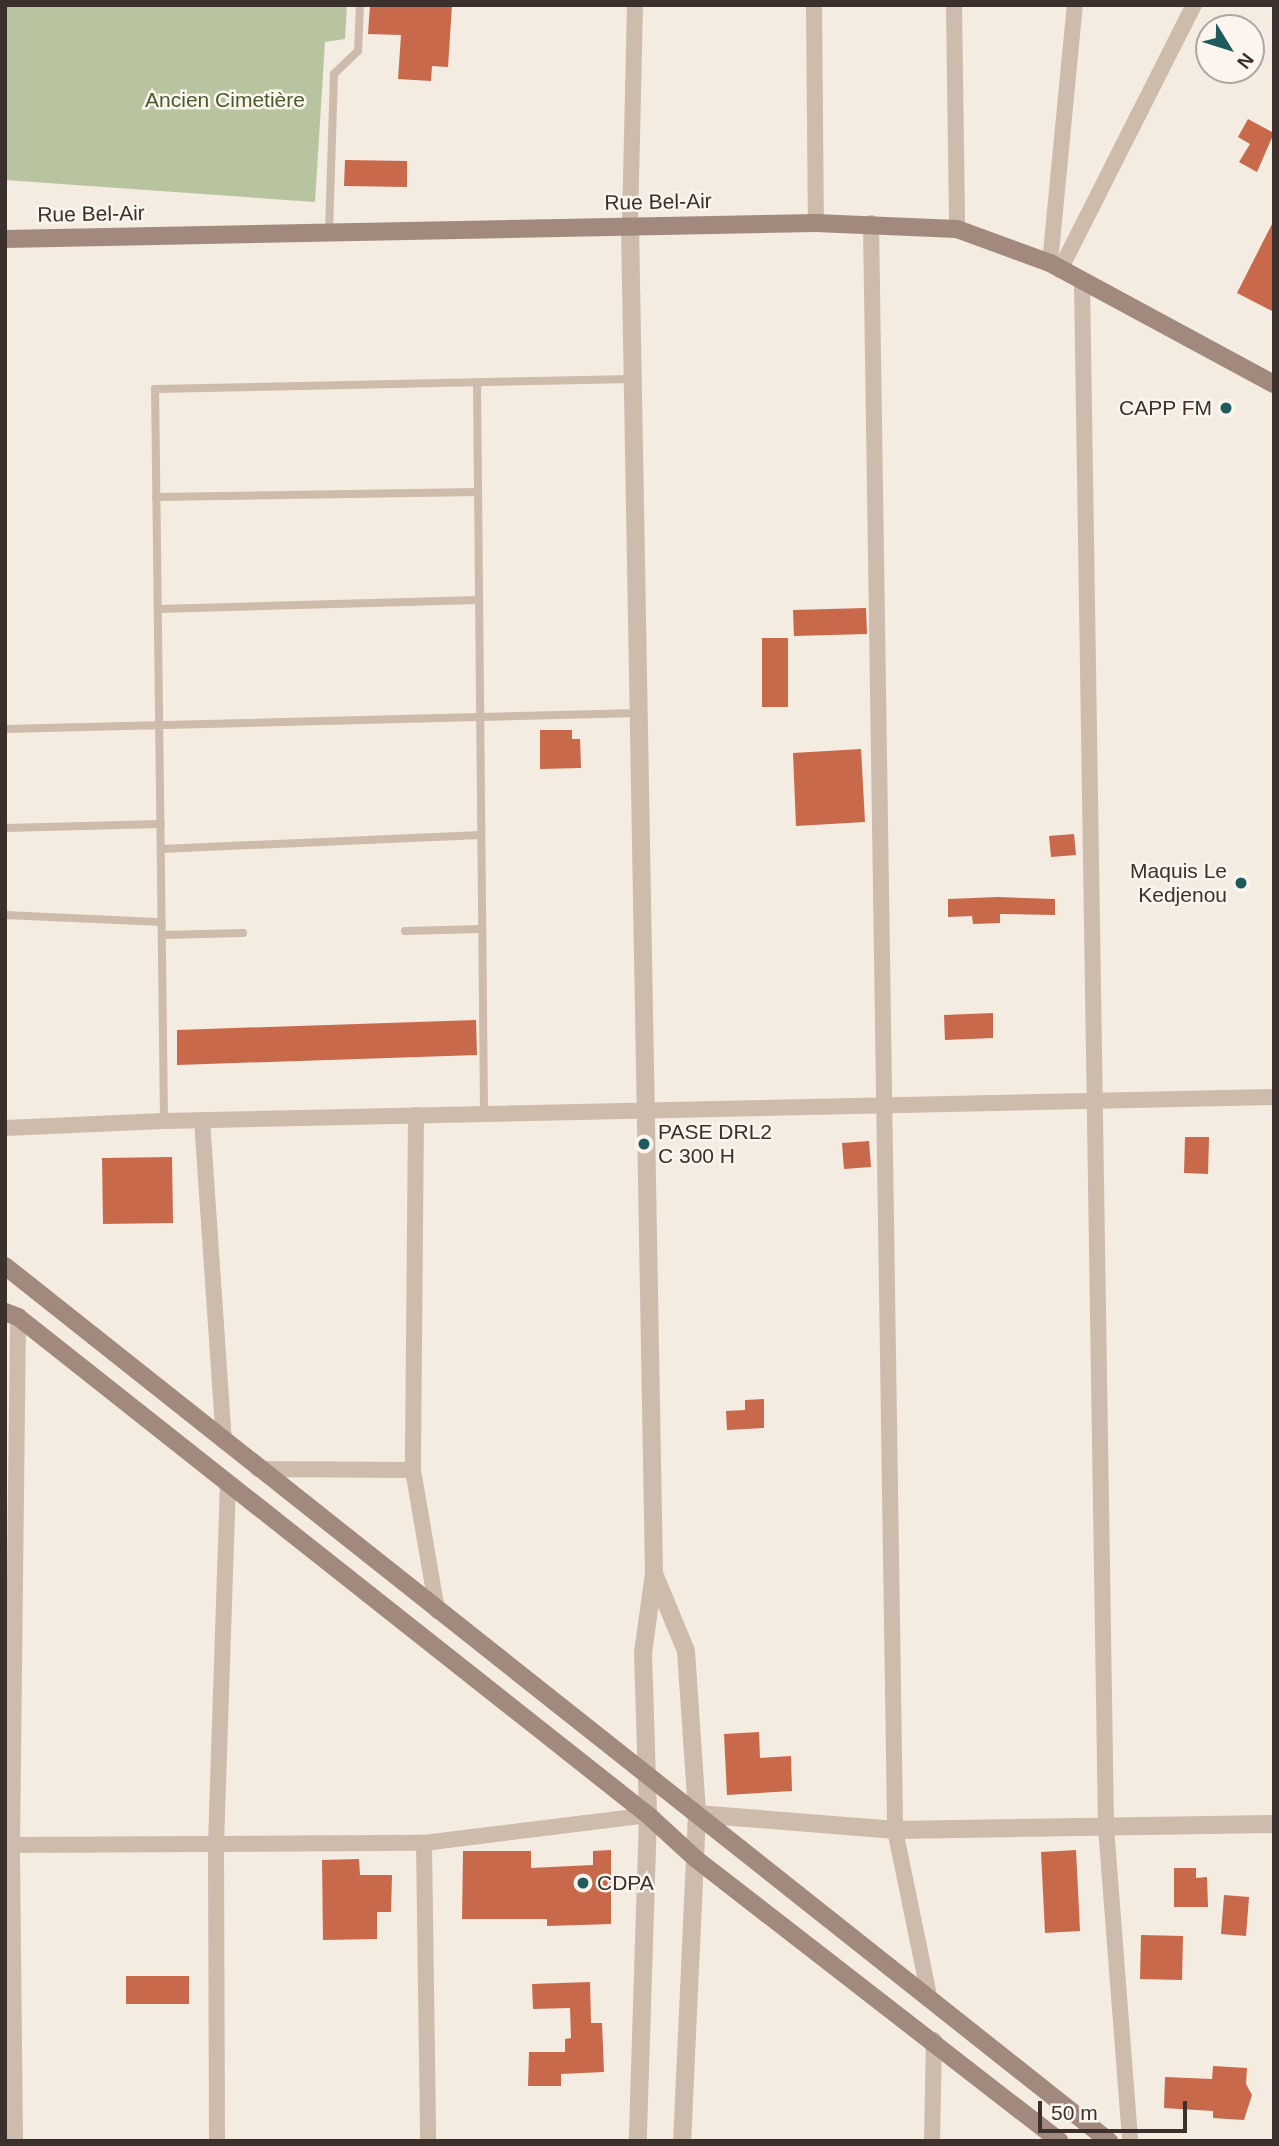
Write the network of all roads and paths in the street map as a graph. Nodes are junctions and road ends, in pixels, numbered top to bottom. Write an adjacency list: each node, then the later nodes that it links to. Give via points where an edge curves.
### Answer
1 (360, 5): 11 (lane, via 358,51 334,74)
2 (635, 5): 9 (street)
3 (814, 5): 7 (street)
4 (954, 5): 10 (street)
5 (1075, 5): 13 (street)
6 (1194, 5): 13 (street)
7 (816, 223): 8 (main road, Rue Bel-Air); 9 (main road, Rue Bel-Air)
8 (871, 223): 10 (main road, Rue Bel-Air); 38 (street)
9 (630, 225): 11 (main road, Rue Bel-Air); 15 (street)
10 (957, 229): 13 (main road, Rue Bel-Air)
11 (329, 233): 12 (main road, Rue Bel-Air)
12 (5, 239)
13 (1055, 267): 14 (main road, Rue Bel-Air)
14 (1082, 281): 17 (main road, Rue Bel-Air); 37 (street)
15 (634, 379): 16 (lane); 22 (street)
16 (477, 383): 18 (lane); 19 (lane, via 155,389)
17 (1274, 384)
18 (478, 492): 19 (lane); 20 (lane)
19 (156, 497): 21 (lane)
20 (479, 600): 21 (lane); 23 (lane)
21 (158, 608): 24 (lane)
22 (642, 713): 23 (lane); 39 (street)
23 (480, 717): 24 (lane); 28 (lane)
24 (159, 725): 25 (lane); 26 (lane)
25 (5, 729)
26 (161, 824): 27 (lane); 29 (lane)
27 (5, 828)
28 (481, 835): 29 (lane); 32 (lane)
29 (161, 849): 31 (lane)
30 (5, 915): 31 (lane)
31 (162, 922): 35 (lane)
32 (482, 929): 33 (lane); 40 (lane)
33 (405, 931)
34 (243, 933): 35 (lane)
35 (162, 935): 43 (lane)
36 (1274, 1097): 37 (street)
37 (1095, 1101): 38 (street); 57 (street)
38 (885, 1105): 39 (street); 58 (street)
39 (648, 1111): 40 (street); 51 (street)
40 (484, 1114): 41 (street)
41 (416, 1115): 42 (street); 49 (street)
42 (202, 1120): 43 (street); 47 (street)
43 (164, 1121): 44 (street)
44 (5, 1128)
45 (5, 1266): 47 (main road)
46 (12, 1315): 50 (main road); 61 (street)
47 (225, 1441): 48 (main road)
48 (258, 1469): 49 (street); 52 (main road)
49 (413, 1470): 52 (street)
50 (228, 1486): 55 (main road); 60 (street)
51 (654, 1573): 53 (street, via 643,1653); 54 (street, via 686,1651)
52 (438, 1611): 53 (main road)
53 (649, 1777): 54 (main road); 55 (street)
54 (697, 1814): 58 (street); 62 (street); 63 (main road)
55 (649, 1815): 59 (street); 62 (main road); 68 (street)
56 (1274, 1824): 57 (street)
57 (1106, 1827): 58 (street); 73 (street)
58 (895, 1830): 63 (street)
59 (424, 1843): 60 (street); 67 (street)
60 (216, 1844): 61 (street); 66 (street)
61 (9, 1845): 65 (street)
62 (696, 1859): 64 (main road); 69 (street)
63 (930, 2000): 72 (main road)
64 (934, 2040): 70 (street); 71 (main road)
65 (15, 2141)
66 (217, 2141)
67 (428, 2141)
68 (638, 2141)
69 (682, 2141)
70 (932, 2141)
71 (1059, 2141)
72 (1109, 2141)
73 (1130, 2141)

